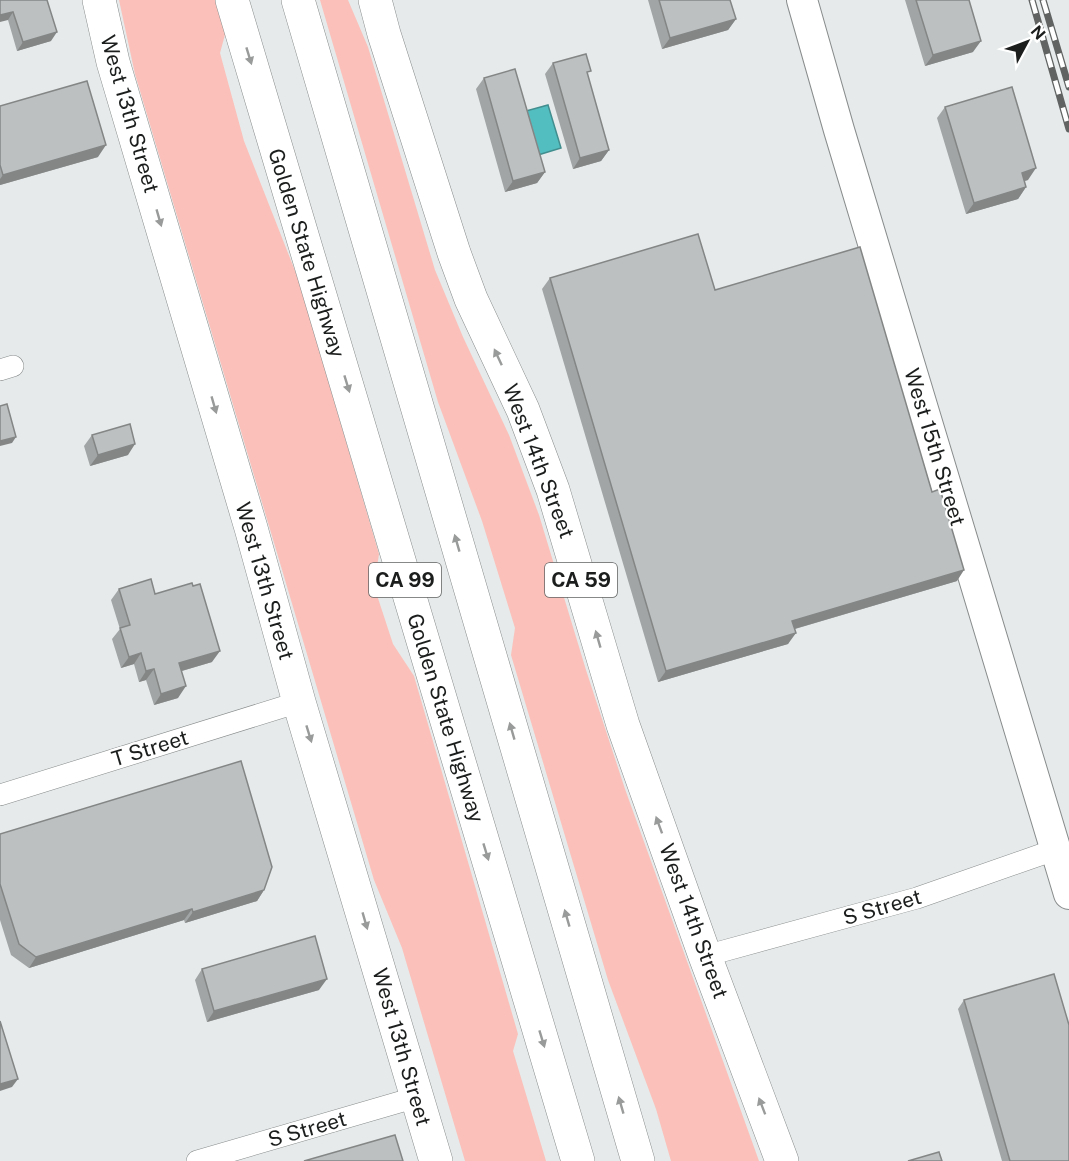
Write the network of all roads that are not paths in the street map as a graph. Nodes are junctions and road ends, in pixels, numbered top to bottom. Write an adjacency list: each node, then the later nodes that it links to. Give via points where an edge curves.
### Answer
1 (99, 0): 6 (main road, West 13th Street, one-way to 6, via 113,62)
2 (232, 0): 14 (main road, Golden State Highway / CA 99, one-way to 14)
3 (298, 0): 15 (main road, CA 99, one-way to 3)
4 (375, 0): 10 (main road, West 14th Street / CA 59, one-way to 4, via 623,725 553,490 523,410 454,253)
5 (802, 0): 8 (street, West 15th Street)
6 (299, 702): 7 (street, T Street); 11 (main road, West 13th Street, one-way to 11)
7 (0, 795)
8 (1057, 849): 9 (street, West 15th Street); 10 (street, S Street, via 916,898)
9 (1069, 894)
10 (705, 956): 16 (main road, West 14th Street / CA 59, one-way to 10)
11 (417, 1097): 12 (street, S Street); 13 (main road, West 13th Street)
12 (197, 1161)
13 (436, 1161)
14 (578, 1161)
15 (638, 1161)
16 (782, 1161)

